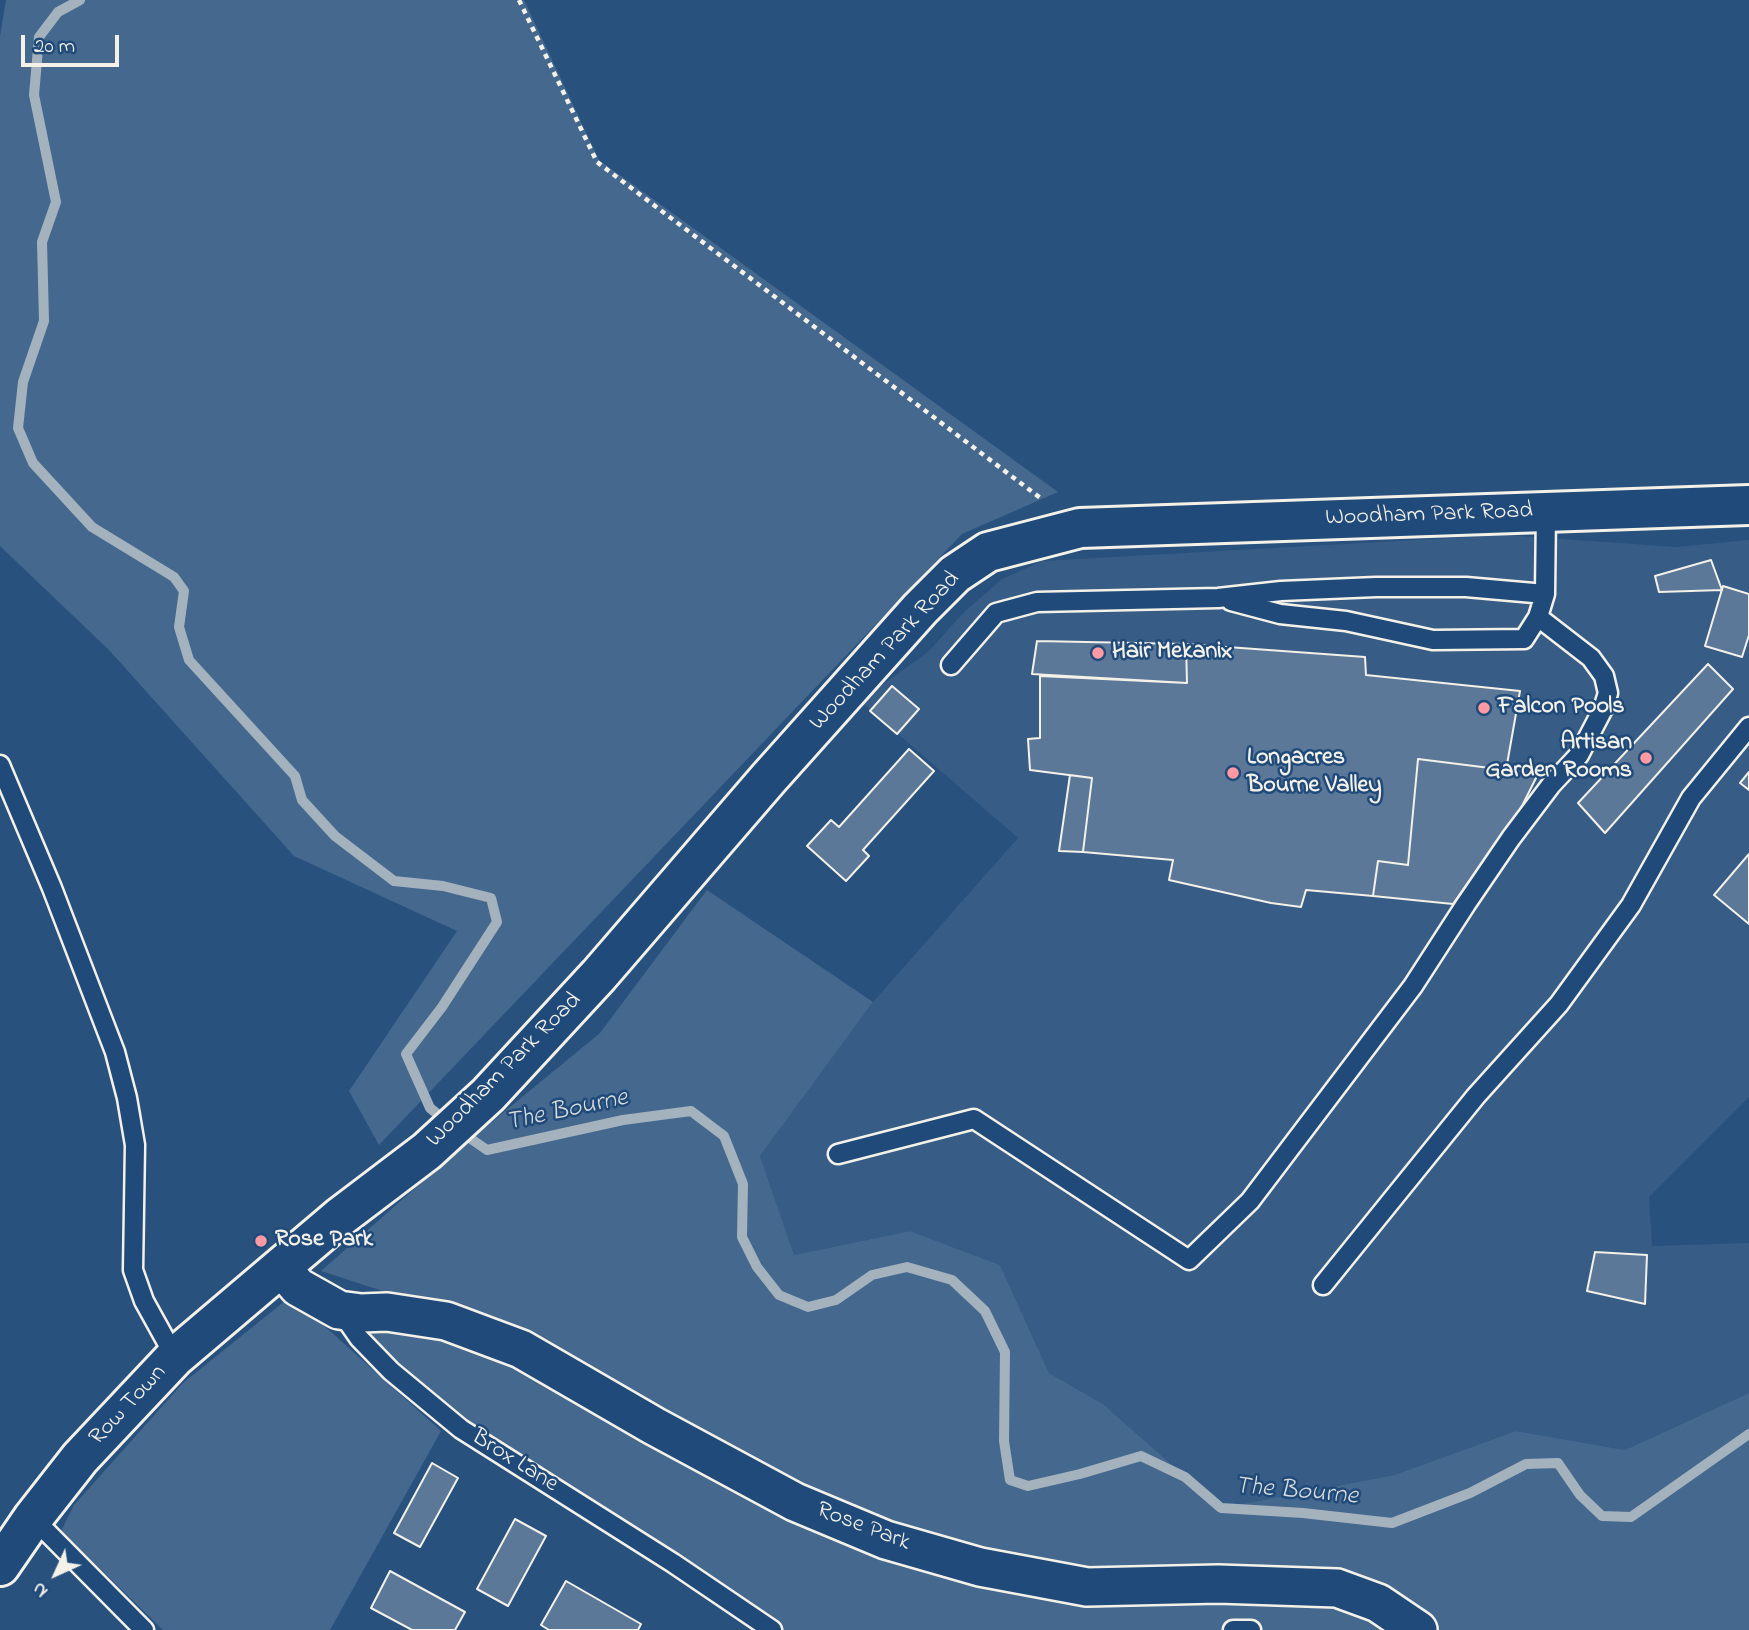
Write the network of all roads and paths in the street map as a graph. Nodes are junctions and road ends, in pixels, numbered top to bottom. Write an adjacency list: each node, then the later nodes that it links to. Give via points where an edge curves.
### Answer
1 (519, 0): 4 (path, via 597,162)
2 (1749, 505): 3 (street, Woodham Park Road)
3 (1546, 511): 4 (street, Woodham Park Road); 5 (lane)
4 (1080, 528): 12 (street, Woodham Park Road, via 988,552 955,574 488,1095 427,1151)
5 (1545, 594): 6 (lane, via 1466,587 1376,587); 7 (lane)
6 (1218, 598): 7 (lane, via 1280,614 1346,621 1433,640 1524,639); 8 (lane, via 1037,601 996,612)
7 (1538, 617): 11 (lane, via 1591,658 1604,676 1608,693 1579,755 1511,838 1413,986 1250,1200 1189,1260 974,1119)
8 (951, 665)
9 (1749, 727): 13 (lane, via 1691,798 1631,905 1559,1004 1476,1096)
10 (0, 765): 15 (lane, via 116,1052 135,1145 133,1270 144,1301)
11 (838, 1154)
12 (281, 1267): 14 (street, Brox Lane, via 298,1287); 15 (street, Row Town)
13 (1323, 1285)
14 (339, 1310): 19 (lane, Brox Lane, via 391,1371 461,1429); 22 (street, Rose Park, via 446,1321 521,1349 795,1502 886,1540 980,1567 1087,1587 1218,1584 1337,1588 1378,1603)
15 (175, 1357): 16 (street, Row Town, via 80,1458)
16 (33, 1518): 17 (street, Row Town); 18 (lane)
17 (0, 1566)
18 (144, 1630)
19 (772, 1630)
20 (1233, 1630): 21 (lane)
21 (1251, 1630)
22 (1418, 1630)

